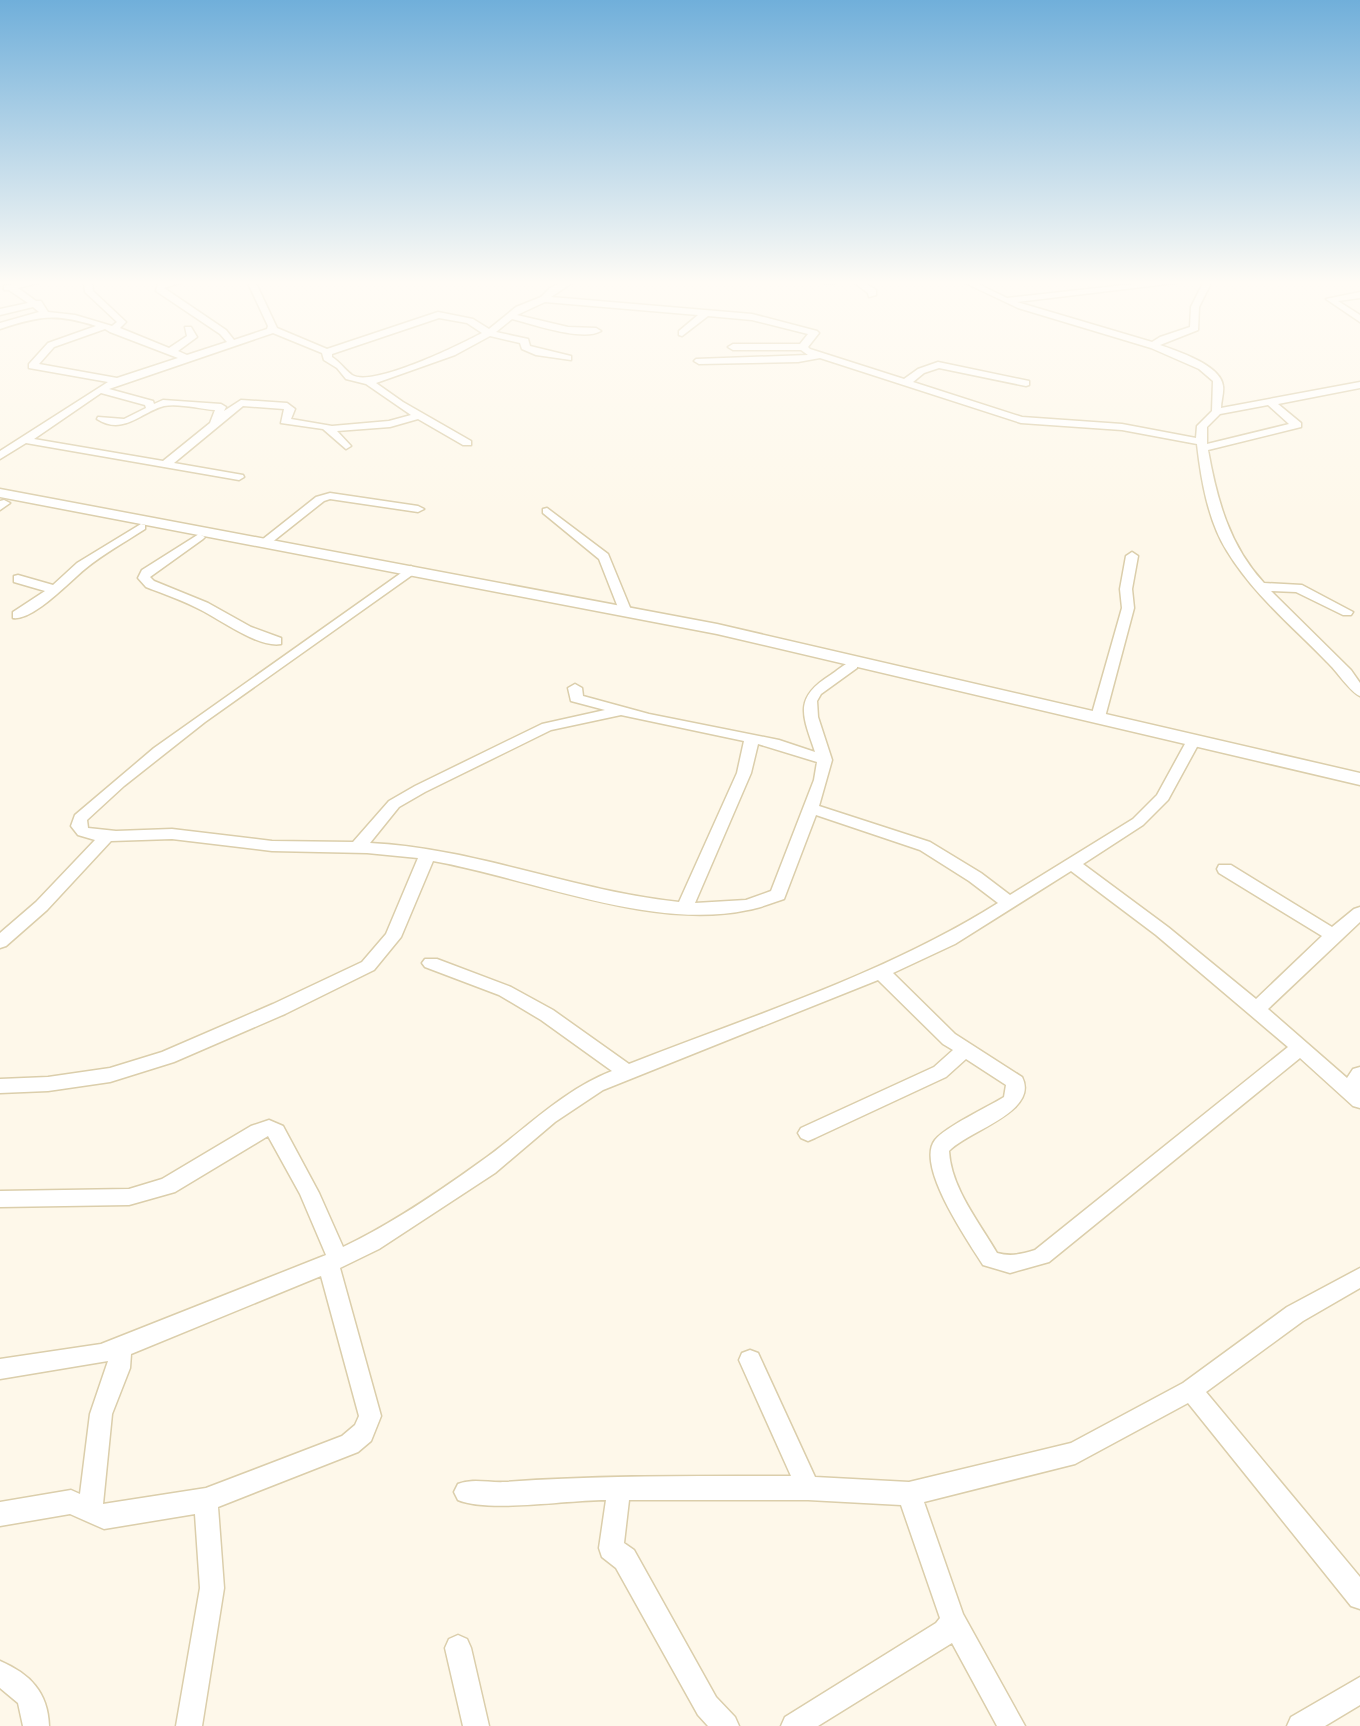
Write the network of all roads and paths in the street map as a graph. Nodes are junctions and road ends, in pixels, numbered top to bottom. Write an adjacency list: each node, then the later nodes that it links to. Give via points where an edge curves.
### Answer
1 (36, 362): 7 (street, via 32,366)
2 (171, 362): 7 (street)
3 (333, 362): 8 (street, via 349,377)
4 (430, 362): 8 (street)
5 (840, 362): 9 (street)
6 (1192, 362): 15 (street, via 1210,371 1220,387)
7 (118, 381): 12 (street)
8 (369, 382): 16 (street)
9 (904, 383): 10 (street, via 938,365); 22 (street, via 1021,420 1122,427)
10 (1026, 383)
11 (1360, 385): 13 (street)
12 (100, 390): 14 (street, via 149,403); 20 (street)
13 (1270, 402): 15 (street); 22 (street, via 1297,425)
14 (152, 409): 17 (street, via 125,422); 18 (street, via 163,403 221,407)
15 (1216, 409): 22 (street, via 1202,426)
16 (418, 415): 19 (street, via 390,424); 21 (street)
17 (102, 419)
18 (215, 422): 19 (street, via 247,402 287,406 290,410 284,419 288,423); 25 (street)
19 (329, 429): 23 (street)
20 (24, 440): 24 (street); 25 (street)
21 (467, 443)
22 (1202, 445): 36 (street, via 1232,550)
23 (346, 446)
24 (0, 456)
25 (164, 464): 26 (street)
26 (239, 477)
27 (1, 502): 30 (main road); 32 (main road)
28 (418, 509): 32 (street, via 330,496)
29 (547, 511): 38 (street, via 604,556)
30 (141, 527): 31 (main road); 37 (street, via 81,566)
31 (199, 537): 34 (main road, via 342,566); 41 (street, via 144,578)
32 (267, 541): 34 (main road)
33 (1132, 556): 47 (street, via 1128,608)
34 (408, 573): 38 (main road); 42 (main road); 54 (street, via 140,764 80,818 83,832)
35 (18, 579): 37 (street)
36 (1262, 587): 39 (street, via 1298,588); 43 (street)
37 (55, 590): 40 (street)
38 (625, 610): 45 (main road)
39 (1348, 612)
40 (17, 615)
41 (276, 641)
42 (852, 665): 45 (main road); 50 (street, via 810,700)
43 (1358, 685)
44 (575, 688): 46 (street, via 576,698)
45 (960, 688): 47 (main road); 49 (main road)
46 (617, 712): 48 (street); 55 (street, via 547,727 420,789 394,804)
47 (1098, 717): 51 (main road)
48 (752, 738): 50 (street); 60 (street, via 742,779)
49 (1191, 745): 52 (main road); 57 (street, via 1172,783 1151,810)
50 (825, 760): 53 (street)
51 (1360, 779)
52 (1360, 786)
53 (810, 808): 59 (street, via 925,846); 60 (street, via 778,895 743,905)
54 (104, 838): 55 (street, via 156,833 245,845); 63 (street, via 78,869)
55 (357, 848): 56 (street)
56 (427, 856): 60 (street); 71 (street, via 393,937 368,965 168,1057 110,1075)
57 (1072, 864): 59 (street); 66 (street)
58 (1224, 869): 62 (street)
59 (1008, 902): 65 (street, via 949,940)
60 (685, 907)
61 (1360, 913): 62 (street)
62 (1333, 935): 66 (street)
63 (0, 942)
64 (431, 963): 69 (street, via 505,991)
65 (881, 972): 68 (street); 69 (street)
66 (1257, 1009): 67 (street)
67 (1299, 1048): 68 (street, via 1042,1255 1015,1266 990,1259 941,1163 940,1147 946,1141 1011,1102 1015,1093 1014,1083); 72 (street)
68 (964, 1051): 73 (street, via 940,1072)
69 (627, 1072): 75 (street, via 576,1096 488,1167)
70 (1360, 1074): 72 (street)
71 (0, 1086)
72 (1354, 1096)
73 (808, 1133)
74 (0, 1199): 75 (street, via 129,1197 168,1186 269,1128 276,1131 303,1183)
75 (333, 1262): 77 (street); 85 (street, via 370,1416 363,1433 350,1444)
76 (1360, 1277): 80 (street, via 1295,1314)
77 (120, 1347): 79 (street, via 59,1362); 86 (street, via 119,1368 101,1414)
78 (750, 1360): 81 (street)
79 (0, 1369)
80 (1191, 1390): 84 (street, via 1074,1453); 88 (street)
81 (808, 1488): 82 (street); 84 (street)
82 (619, 1489): 83 (street); 96 (street, via 611,1548 625,1559 707,1706)
83 (466, 1492)
84 (909, 1494): 89 (street)
85 (206, 1500): 86 (street, via 104,1517); 94 (street, via 212,1588)
86 (90, 1511): 87 (street, via 71,1502)
87 (0, 1514)
88 (1360, 1597)
89 (953, 1620): 97 (street, via 945,1632); 98 (street)
90 (458, 1647): 95 (street)
91 (0, 1674): 93 (street, via 19,1682 37,1711)
92 (1360, 1689): 99 (street)
93 (36, 1726)
94 (189, 1726)
95 (476, 1726)
96 (726, 1726)
97 (794, 1726)
98 (1012, 1726)
99 (1300, 1726)

